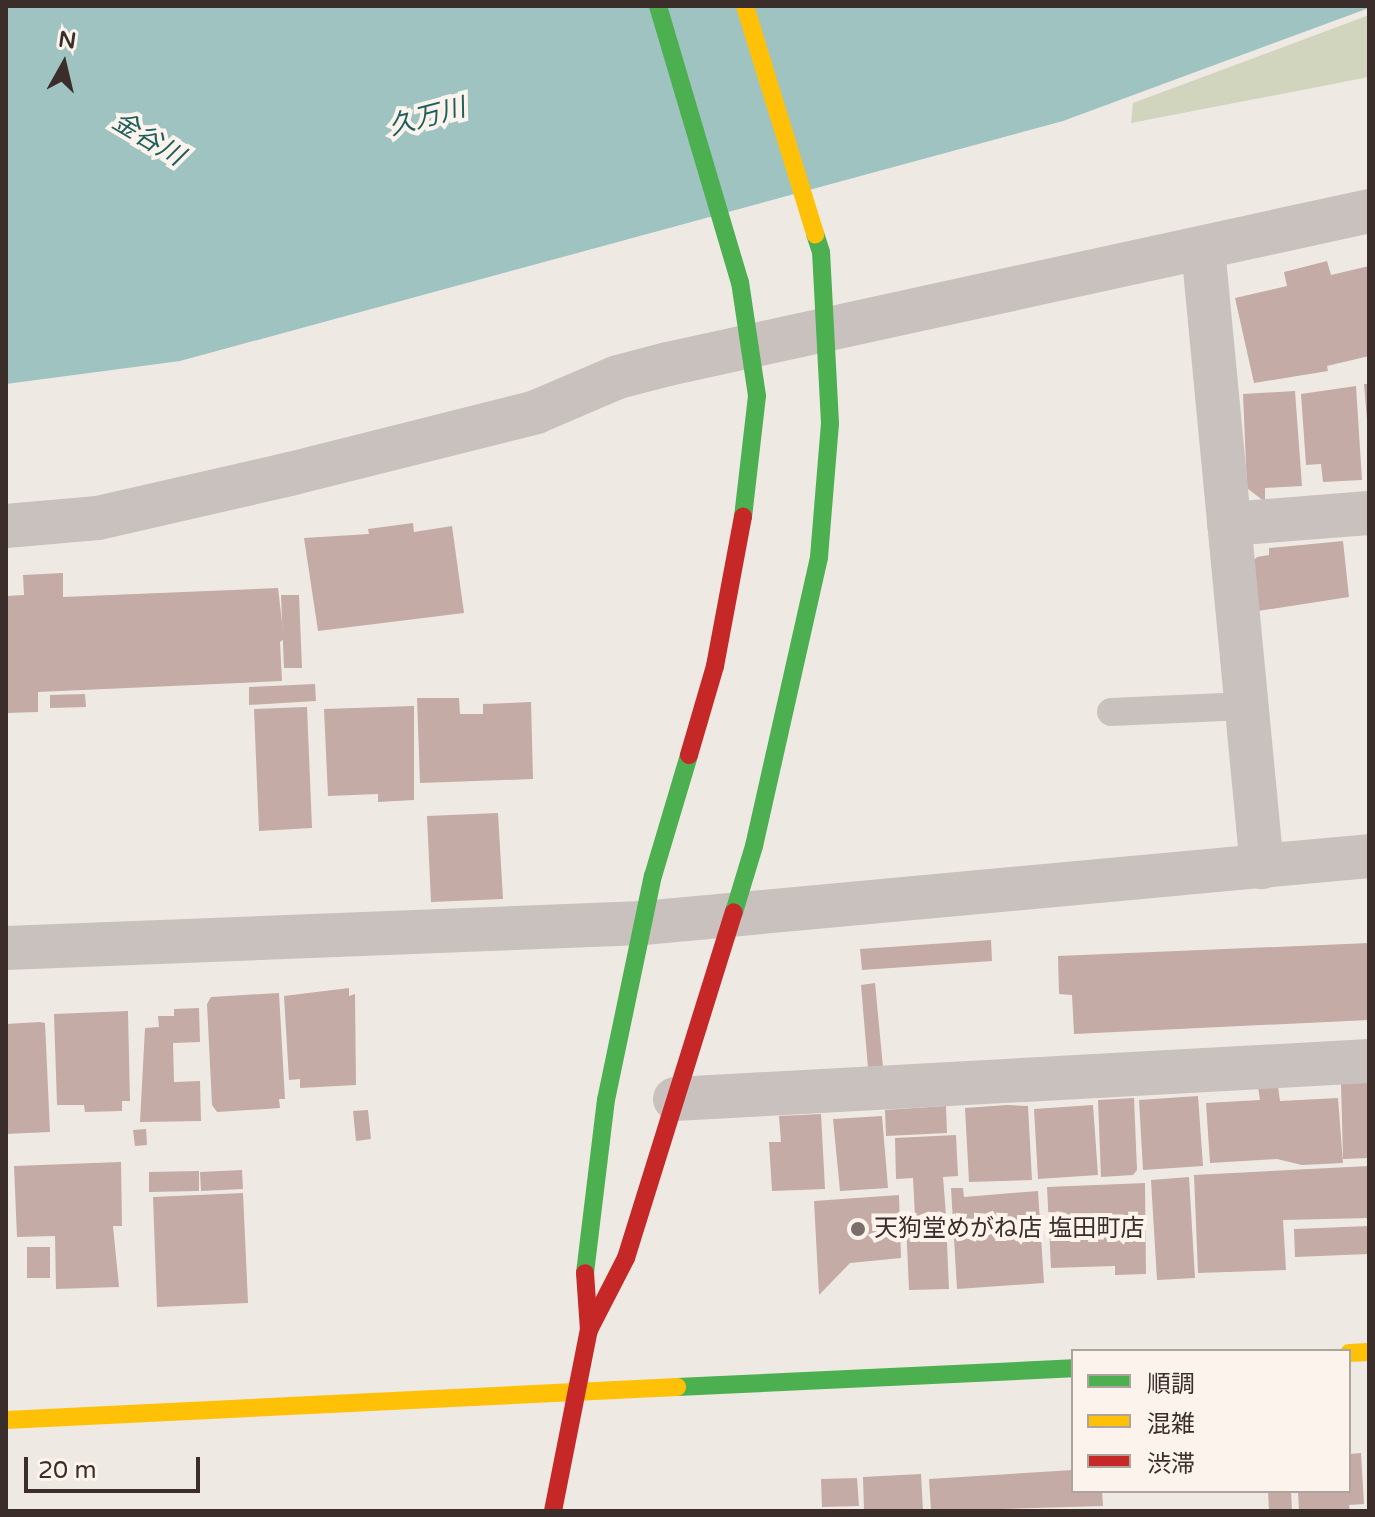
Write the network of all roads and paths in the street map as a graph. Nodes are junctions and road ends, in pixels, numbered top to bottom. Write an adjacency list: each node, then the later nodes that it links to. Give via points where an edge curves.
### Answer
1 (658, 6): 6 (street, via 740,282)
2 (745, 6): 5 (street, via 818,245)
3 (1369, 211): 4 (street)
4 (1203, 248): 5 (street); 8 (street)
5 (825, 328): 6 (street); 14 (street, via 830,423 819,557 754,846)
6 (753, 345): 9 (street, via 618,377 536,412 290,474 98,518); 15 (street, via 757,396 747,497 715,666)
7 (1369, 513): 8 (street)
8 (1229, 524): 10 (street)
9 (6, 526)
10 (1246, 706): 11 (lane); 13 (street)
11 (1111, 712)
12 (1369, 856): 13 (street)
13 (1262, 867): 14 (street)
14 (732, 917): 15 (street); 18 (street)
15 (643, 923): 16 (street); 19 (street, via 606,1100 584,1253)
16 (6, 948)
17 (1369, 1061): 18 (street)
18 (675, 1099): 19 (street, via 626,1258)
19 (589, 1330): 21 (street)
20 (1071, 1368): 21 (street)
21 (578, 1396): 22 (street); 23 (street)
22 (6, 1420)
23 (553, 1511)

